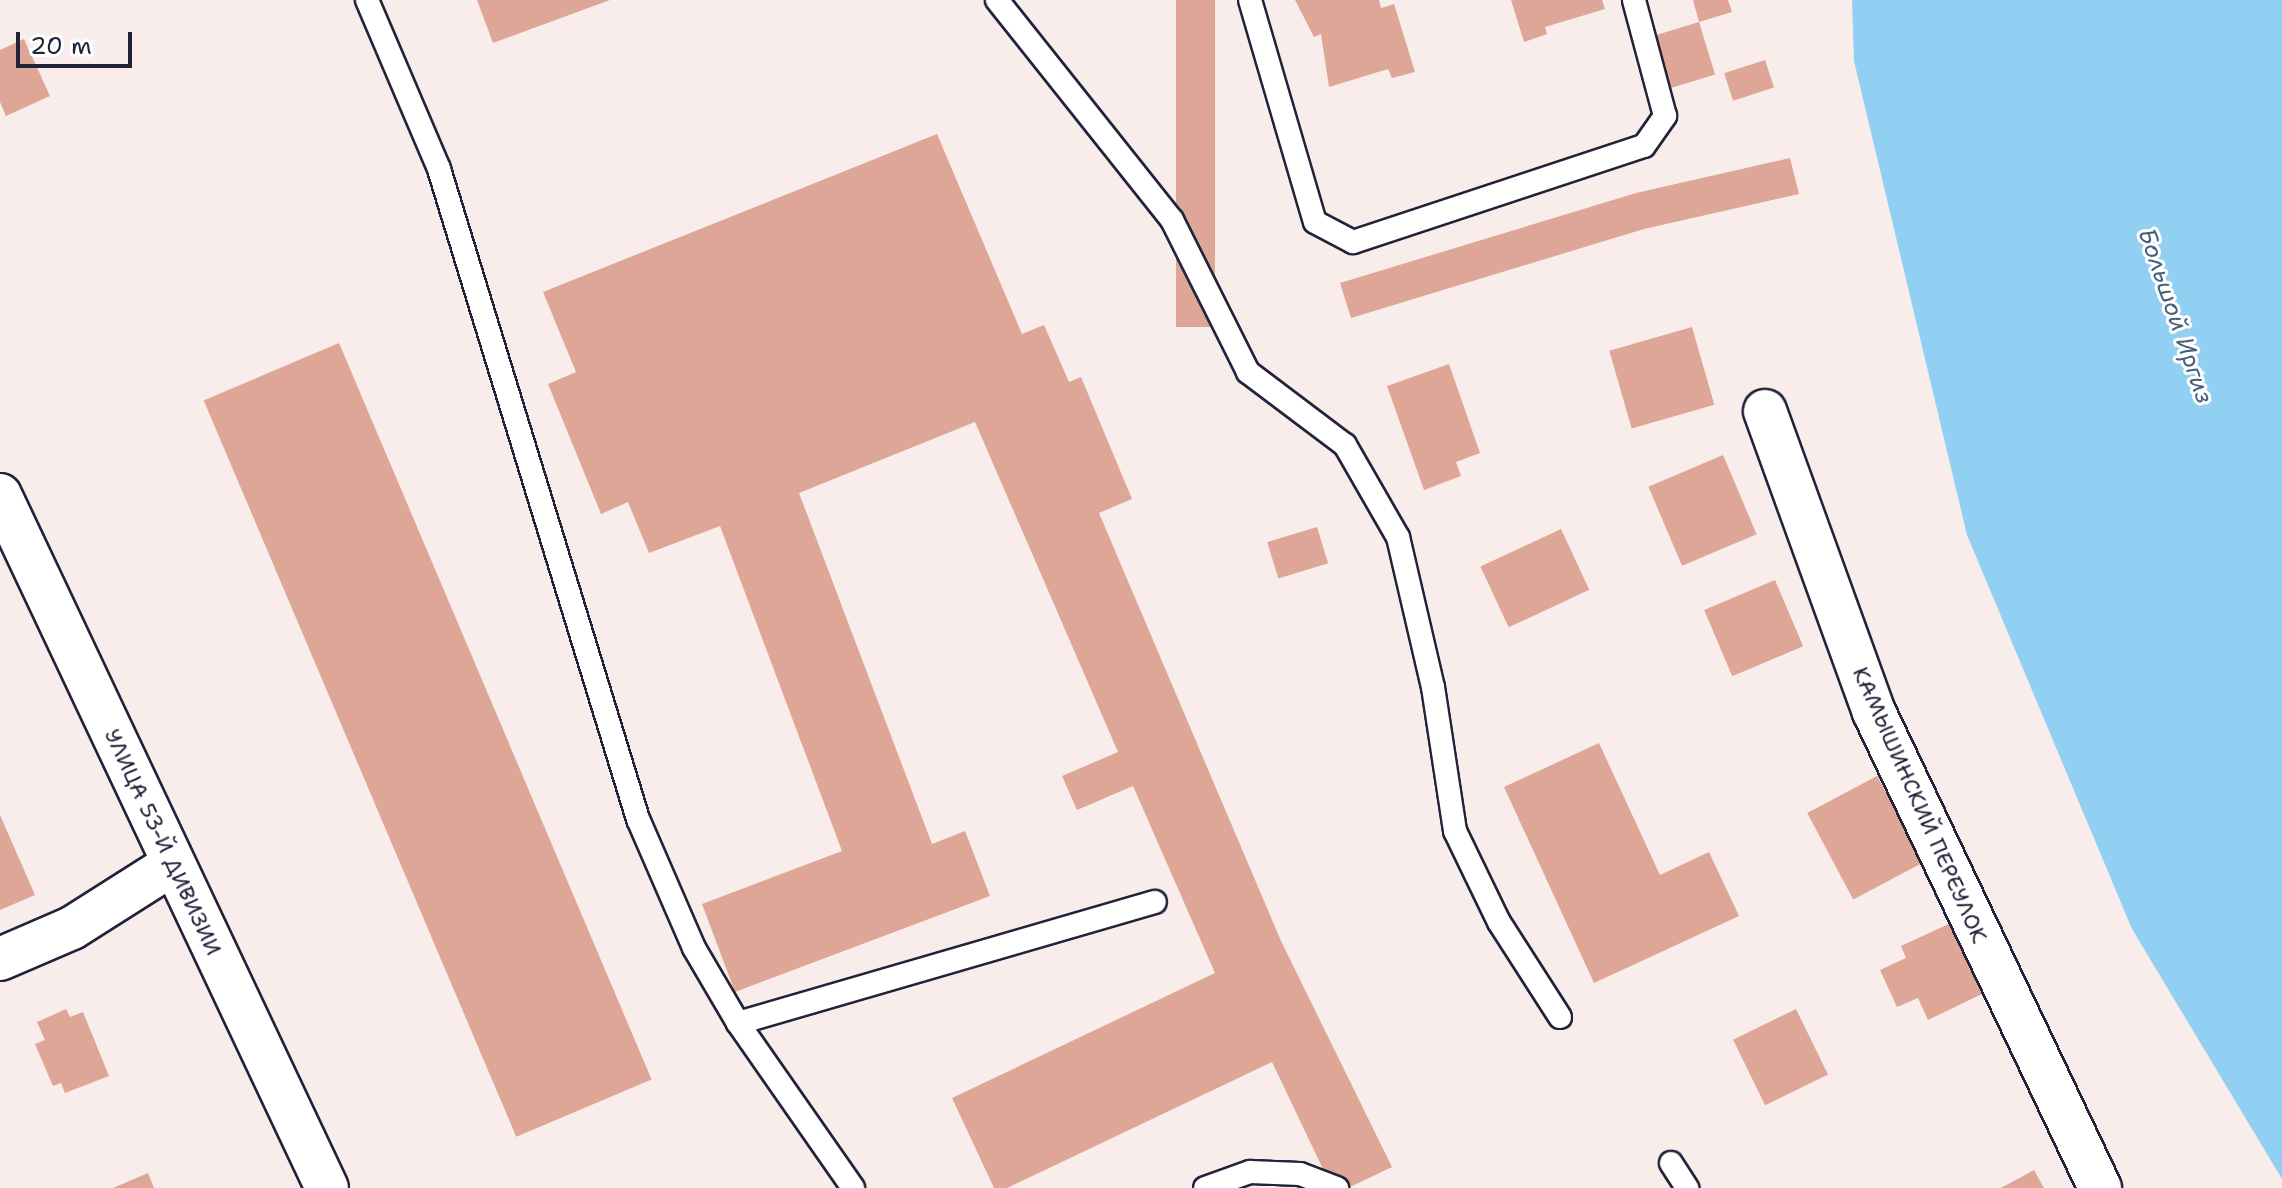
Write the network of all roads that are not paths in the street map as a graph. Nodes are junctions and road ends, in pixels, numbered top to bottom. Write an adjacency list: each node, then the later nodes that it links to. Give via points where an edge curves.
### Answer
1 (367, 0): 11 (lane, via 439,169 638,819 694,948)
2 (997, 0): 10 (lane, via 1172,220 1248,372 1345,445 1398,537 1433,687 1455,831 1499,922)
3 (1250, 0): 4 (lane, via 1315,222 1353,242 1644,146 1665,116)
4 (1634, 0)
5 (1765, 411): 18 (street, КАМЫШИНСКИЙ ПЕРЕУЛОК, via 1874,712)
6 (0, 495): 7 (street, УЛИЦА 53-Й ДИВИЗИИ)
7 (173, 864): 9 (street, via 72,928); 13 (street, УЛИЦА 53-Й ДИВИЗИИ)
8 (1155, 902): 11 (lane)
9 (0, 959)
10 (1560, 1017)
11 (738, 1023): 14 (lane)
12 (1671, 1163): 17 (lane)
13 (327, 1188)
14 (853, 1188)
15 (1205, 1188): 16 (lane, via 1250,1172 1300,1174)
16 (1337, 1188)
17 (1687, 1188)
18 (2100, 1188)

